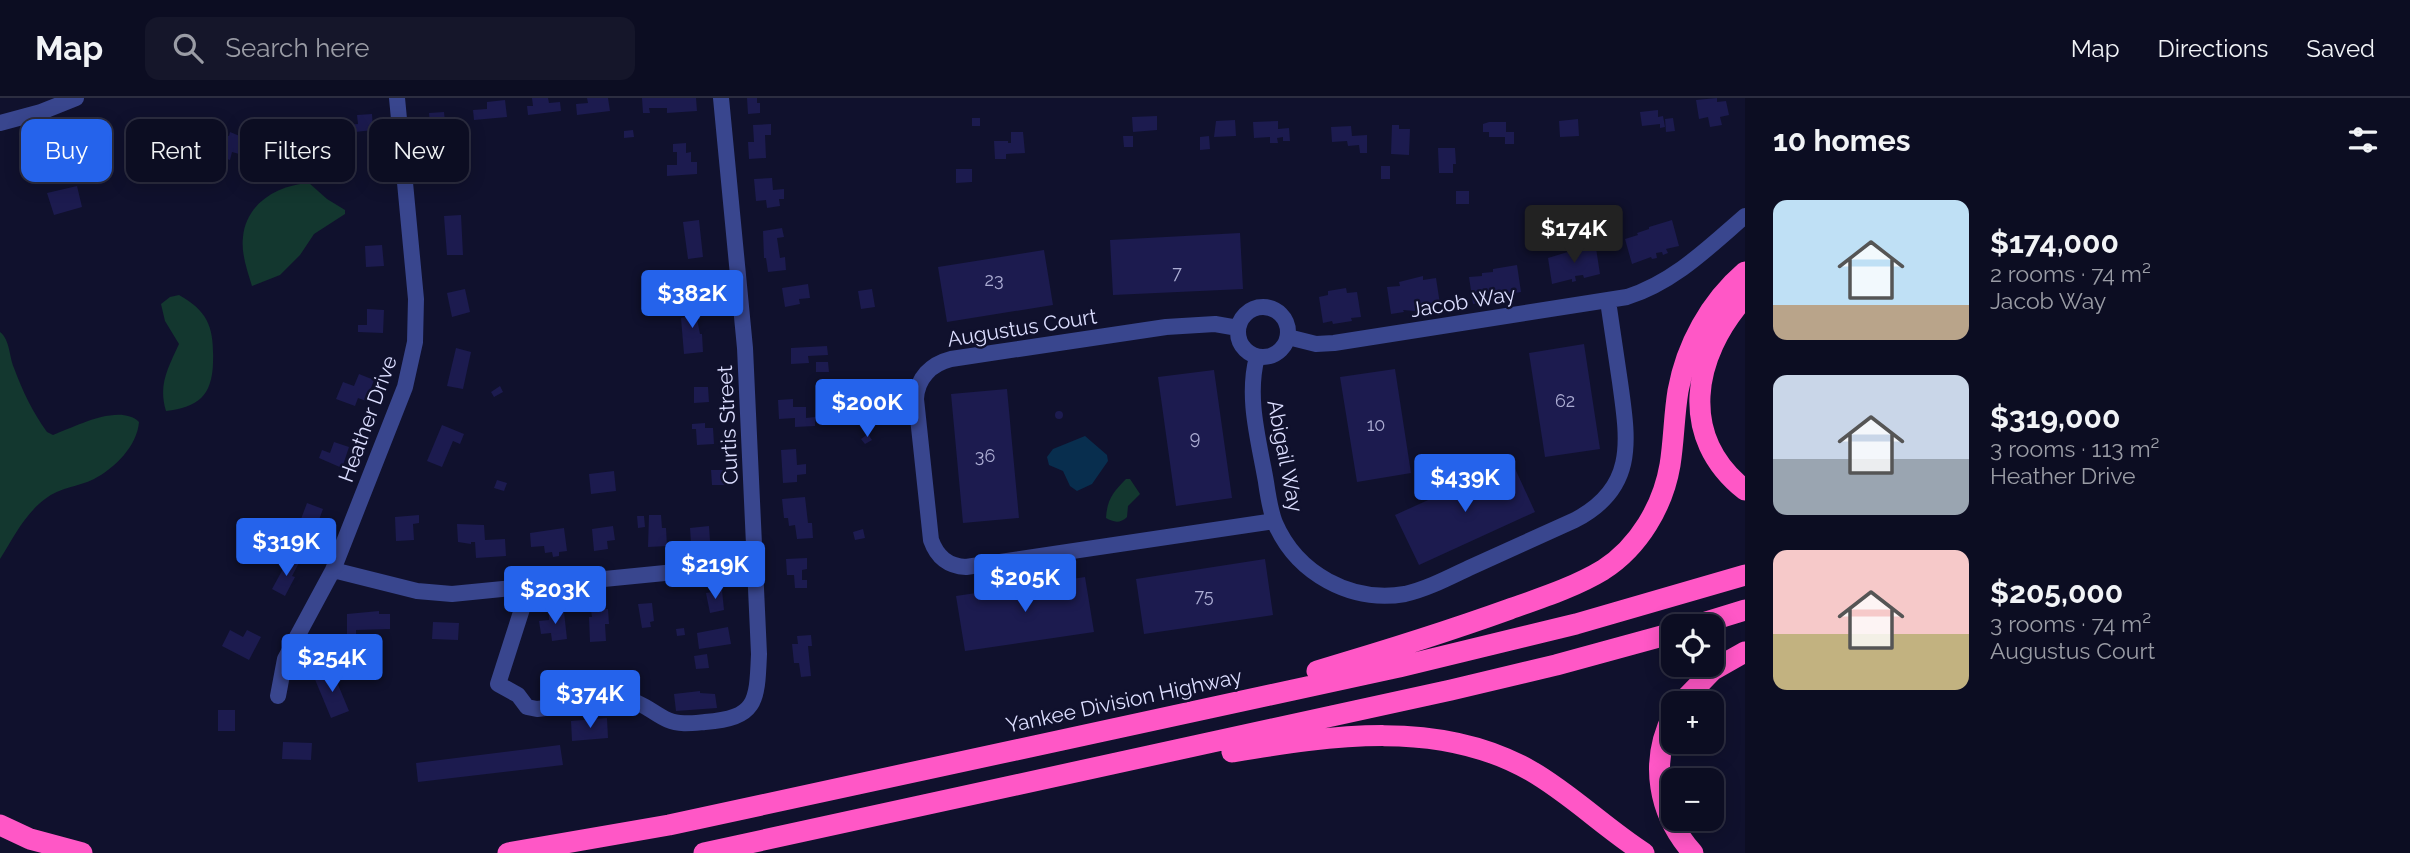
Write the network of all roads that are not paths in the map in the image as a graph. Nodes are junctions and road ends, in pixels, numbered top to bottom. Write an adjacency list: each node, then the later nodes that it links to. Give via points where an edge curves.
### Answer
1 (76, 98): 4 (street)
2 (397, 98): 15 (street, Heather Drive, via 416,299 414,356)
3 (721, 98): 14 (street, Curtis Street, via 745,348)
4 (0, 123)
5 (1745, 216): 8 (street, Jacob Way, via 1667,280)
6 (1745, 272): 24 (highway, via 1702,325 1685,364 1661,498 1638,537 1604,569 1532,601 1422,640)
7 (1745, 298): 12 (highway, via 1712,347 1699,400 1711,451)
8 (1608, 301): 10 (street, Jacob Way, via 1334,343); 13 (street, Abigail Way, via 1627,445 1617,481 1584,515 1432,585 1390,595 1348,590 1321,578 1290,549)
9 (1238, 328): 10 (street, via 1250,311 1267,307 1284,318); 11 (street, via 1242,346); 13 (street, Augustus Court, via 1215,324 1166,327 951,359 932,368 919,384 916,399 931,540 944,560 966,567)
10 (1288, 337): 11 (street, via 1274,355)
11 (1257, 356): 13 (street, Abigail Way, via 1252,398)
12 (1745, 490)
13 (1274, 521)
14 (756, 564): 17 (street); 17 (street, Curtis Street, via 756,691 750,708 731,719 667,720 639,703 623,700 527,707 519,696 498,684)
15 (333, 570): 17 (street, via 428,593); 23 (street, Heather Drive, via 285,659)
16 (1745, 575): 24 (highway, Yankee Division Highway, via 1516,640)
17 (529, 587)
18 (1745, 610): 19 (highway)
19 (1724, 616)
20 (1661, 636): 26 (highway, via 1451,690)
21 (1745, 652): 22 (highway, via 1713,670)
22 (1693, 691)
23 (278, 696)
24 (1139, 723): 30 (highway, Yankee Division Highway, via 669,825)
25 (1661, 749): 34 (highway, via 1660,790 1671,823)
26 (1026, 784): 28 (highway); 33 (highway, via 1328,737 1426,738 1476,748 1530,770)
27 (0, 825): 29 (highway, via 30,839)
28 (777, 837): 31 (highway); 32 (highway)
29 (82, 853)
30 (508, 853)
31 (704, 853)
32 (733, 853)
33 (1644, 853)
34 (1693, 853)

